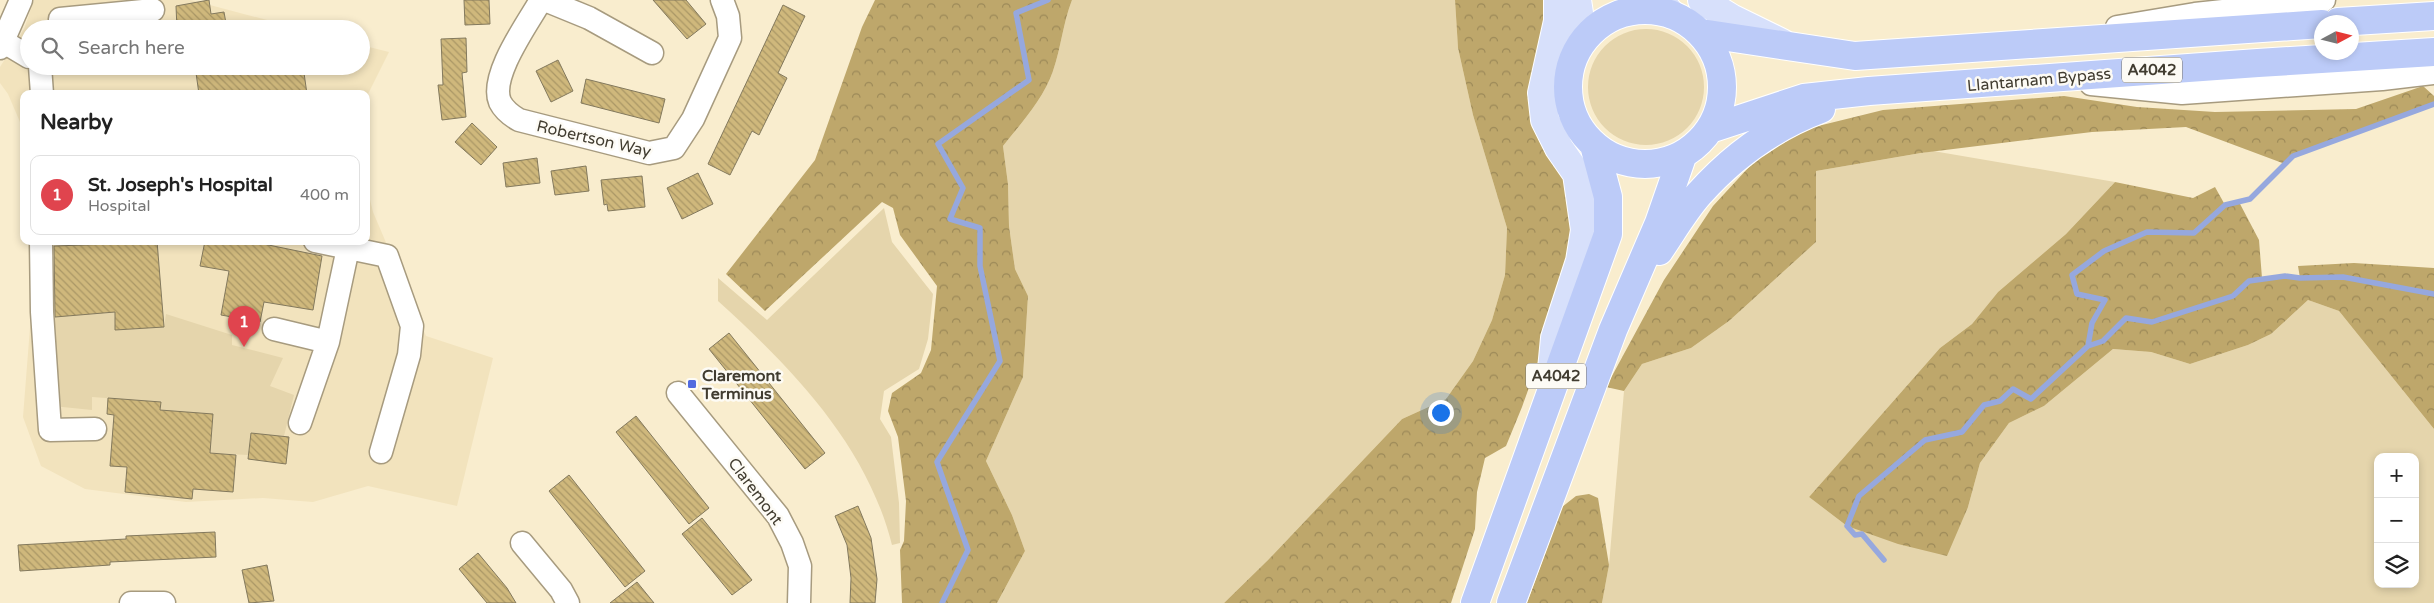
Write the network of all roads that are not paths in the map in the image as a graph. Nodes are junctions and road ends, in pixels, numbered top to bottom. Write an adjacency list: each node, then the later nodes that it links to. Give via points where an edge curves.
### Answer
1 (21, 0): 17 (street)
2 (541, 0): 4 (street, Robertson Way, via 501,71 500,101 519,120 649,153 674,148 693,119 730,38 728,16)
3 (545, 0): 22 (street, via 589,18)
4 (722, 0)
5 (1558, 0): 37 (main road, via 1558,21 1542,92 1545,120 1577,174 1585,230 1580,261 1555,338)
6 (1577, 0): 16 (main road)
7 (1702, 0): 18 (main road, via 1731,18)
8 (2324, 0): 19 (street, via 2195,14)
9 (1665, 7): 15 (highway); 16 (highway, via 1622,12 1600,23)
10 (153, 10): 11 (street)
11 (62, 16)
12 (2434, 16): 13 (highway)
13 (2359, 21)
14 (2314, 25): 19 (highway, A4042)
15 (1701, 33): 18 (highway, A4042); 28 (highway, via 1716,55 1722,80 1720,106)
16 (1583, 40): 29 (highway, via 1572,61 1568,83 1570,106 1579,127)
17 (2, 45): 21 (street)
18 (1790, 46): 19 (highway, A4042, via 1855,56)
19 (2005, 46)
20 (2434, 52): 25 (highway, Llantarnam Bypass / A4042)
21 (20, 53)
22 (652, 53)
23 (2434, 73): 25 (street, via 2182,92)
24 (41, 75): 26 (street)
25 (2044, 79): 27 (highway, Llantarnam Bypass / A4042)
26 (42, 90)
27 (1869, 91): 28 (highway, Llantarnam Bypass / A4042, via 1804,98); 34 (highway, A4042, via 1796,118 1745,149 1699,194)
28 (1710, 129): 30 (highway)
29 (1594, 145): 30 (highway, via 1614,158 1637,164 1661,163); 37 (highway, A4042, via 1608,197 1608,234)
30 (1683, 154): 34 (highway, A4042, via 1659,223)
31 (41, 245): 40 (street, via 50,430)
32 (334, 245): 33 (street)
33 (348, 248): 36 (street); 41 (street, via 387,256 412,326 408,355)
34 (1629, 293): 48 (highway, A4042)
35 (274, 329): 36 (street)
36 (328, 342): 39 (street)
37 (1551, 391): 47 (highway, A4042)
38 (678, 393): 46 (street, Claremont, via 778,516 800,566)
39 (300, 423)
40 (95, 429)
41 (382, 452)
42 (522, 543): 45 (street)
43 (131, 603): 44 (street)
44 (164, 603)
45 (568, 603)
46 (799, 603)
47 (1474, 603)
48 (1511, 603)

